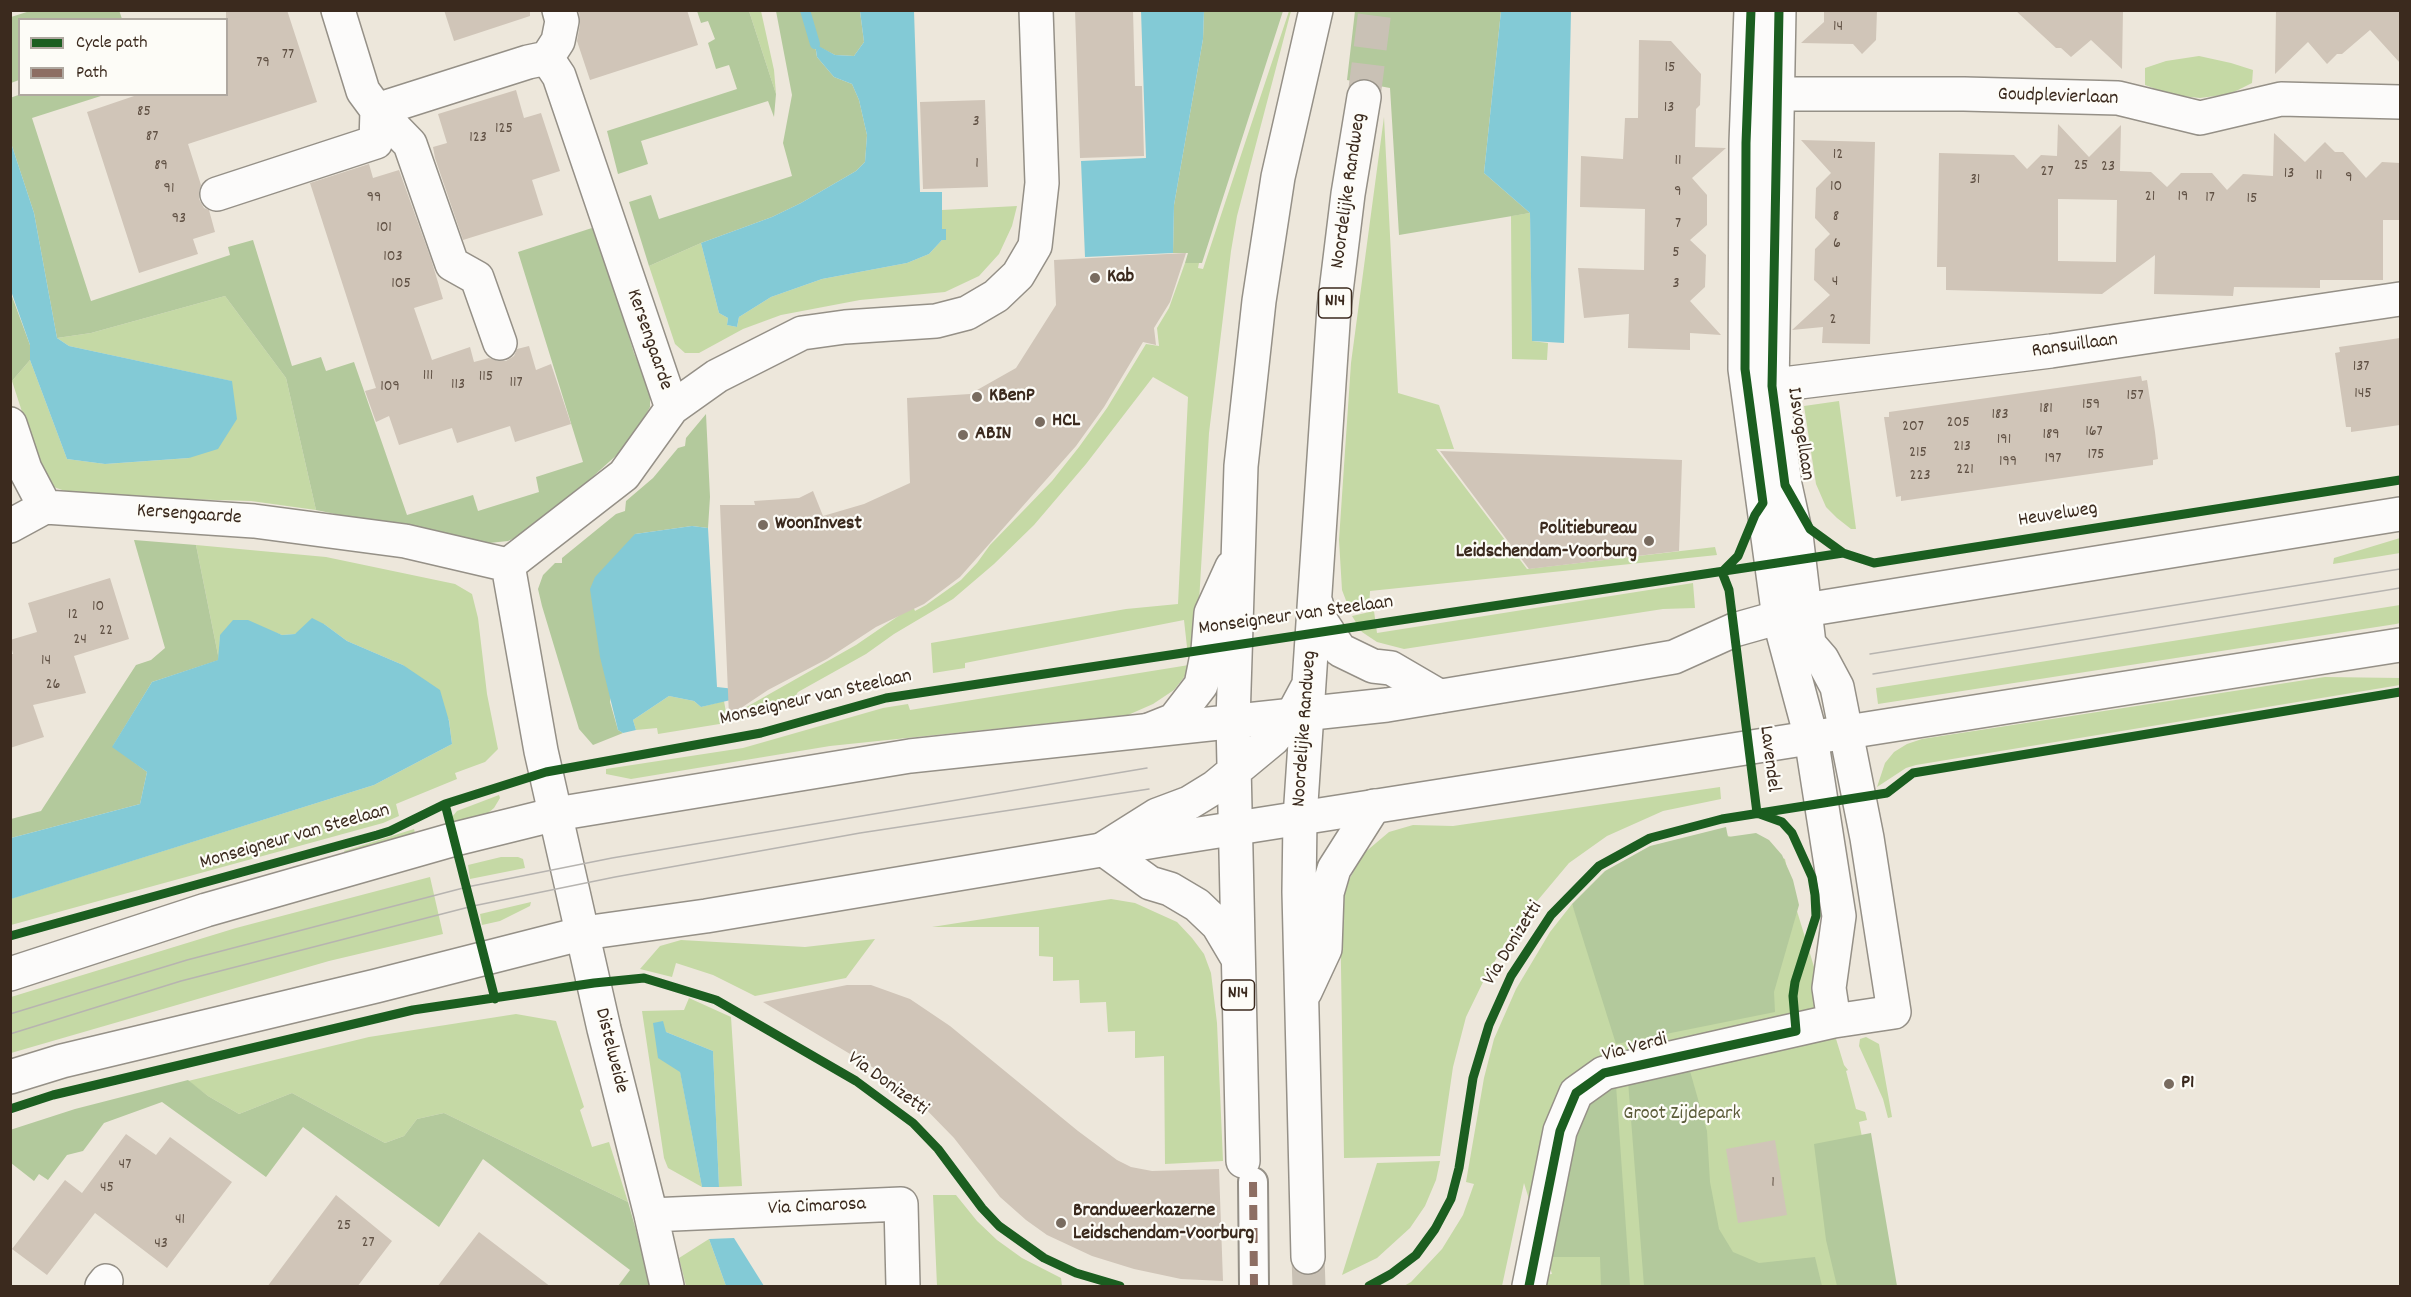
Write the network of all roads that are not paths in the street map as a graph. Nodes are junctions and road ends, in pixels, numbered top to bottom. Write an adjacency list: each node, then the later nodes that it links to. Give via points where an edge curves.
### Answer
1 (338, 10): 11 (main road, via 363,91)
2 (559, 10): 7 (main road, via 562,21 558,41)
3 (1036, 10): 16 (main road, via 1041,183 1035,246 1018,274 996,296 967,313 936,321 802,333 717,376)
4 (1316, 10): 21 (main road, N14, via 1278,177 1259,301 1241,466)
5 (1751, 10): 8 (main road, IJsvogellaan)
6 (1779, 10): 8 (main road, IJsvogellaan)
7 (547, 58): 11 (main road); 16 (main road, Kersengaarde, via 560,76)
8 (1763, 94): 10 (main road, Goudplevierlaan, via 2118,98 2200,118 2281,99); 15 (main road, IJsvogellaan)
9 (1364, 97): 23 (main road, Noordelijke Randweg / N14, via 1334,308)
10 (2400, 102)
11 (377, 111): 12 (main road, via 376,142); 14 (main road, via 410,144 452,264 477,278)
12 (217, 194)
13 (2400, 299): 15 (main road, Ransuillaan, via 2052,351)
14 (500, 343)
15 (1760, 387): 24 (main road, IJsvogellaan)
16 (672, 408): 22 (main road, Kersengaarde, via 624,475)
17 (10, 424): 18 (main road, via 25,468)
18 (45, 507): 20 (main road); 22 (main road, Kersengaarde, via 254,521 405,541)
19 (2400, 514): 24 (main road)
20 (10, 526)
21 (1238, 554): 28 (main road, N14); 29 (main road, via 1211,613 1201,685 1174,720)
22 (508, 565): 34 (main road, via 535,724)
23 (1314, 596): 26 (main road, via 1321,621 1341,650 1372,666 1391,668); 27 (main road, Noordelijke Randweg / N14)
24 (1792, 614): 26 (main road, via 1734,630 1674,657); 30 (main road, IJsvogellaan, via 1837,687); 31 (main road, IJsvogellaan)
25 (2400, 645): 30 (main road)
26 (1438, 696): 27 (main road)
27 (1302, 704): 28 (main road); 32 (main road, via 1273,739); 35 (main road, Noordelijke Randweg / N14)
28 (1233, 721): 29 (main road); 32 (main road, N14)
29 (1149, 730): 34 (main road, via 910,756)
30 (1846, 732): 31 (main road); 42 (main road, Via Verdi, via 1894,1012)
31 (1811, 737): 33 (main road); 42 (main road, via 1839,916 1829,988)
32 (1233, 771): 36 (main road, N14); 37 (main road, via 1190,803 1157,815)
33 (1374, 806): 35 (main road); 41 (main road, via 1334,869 1327,893 1325,949)
34 (556, 814): 38 (main road, Distelweide); 40 (main road, via 218,907)
35 (1300, 818): 36 (main road); 41 (main road, Noordelijke Randweg / N14)
36 (1234, 829): 37 (main road); 39 (main road, N14)
37 (1103, 849): 38 (main road); 39 (main road, via 1150,882 1197,905 1218,925)
38 (584, 933): 43 (main road); 45 (main road, Distelweide)
39 (1237, 957): 44 (main road, N14)
40 (10, 974)
41 (1302, 999): 46 (main road, Noordelijke Randweg / N14)
42 (1834, 1021): 50 (main road, Via Verdi, via 1604,1073 1576,1093 1560,1131)
43 (10, 1077)
44 (1248, 1172): 49 (street)
45 (651, 1215): 47 (main road, Distelweide); 48 (main road, Via Cimarosa, via 901,1204)
46 (1308, 1257)
47 (667, 1287)
48 (903, 1287)
49 (1254, 1287)
50 (1529, 1287)

